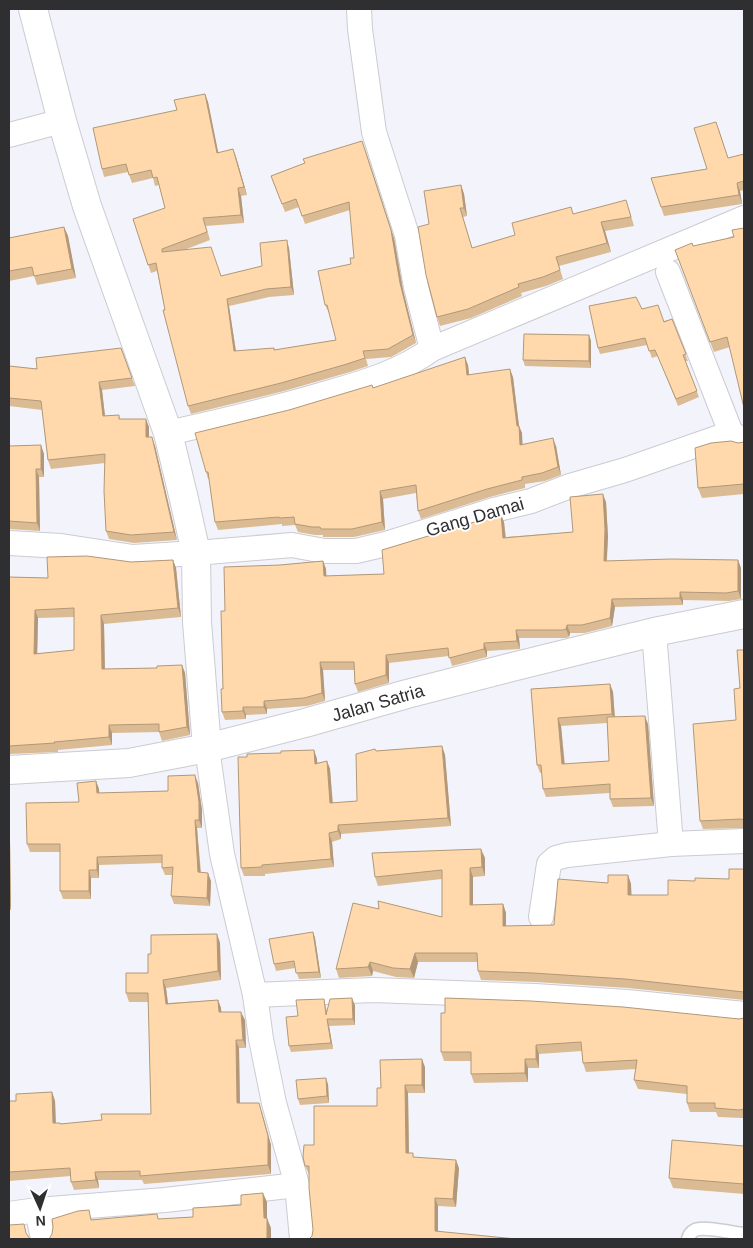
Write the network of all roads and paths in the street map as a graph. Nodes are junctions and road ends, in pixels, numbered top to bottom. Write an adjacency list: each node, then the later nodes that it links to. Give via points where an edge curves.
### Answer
1 (33, 9): 3 (street)
2 (359, 9): 7 (street, via 374,132 407,235)
3 (62, 121): 4 (street); 8 (street, via 87,206)
4 (9, 135)
5 (744, 218): 7 (street)
6 (668, 272): 9 (street)
7 (432, 349): 8 (street, via 418,360 361,383 291,404)
8 (168, 433): 11 (street)
9 (740, 441): 11 (street, Gang Damai, via 625,470 531,501 356,551 324,552 292,545)
10 (9, 543): 11 (street, Gang Damai, via 61,546 133,557)
11 (196, 553): 14 (street, via 197,622)
12 (744, 614): 13 (street, Jalan Satria)
13 (654, 632): 14 (street, Jalan Satria); 17 (street)
14 (207, 748): 15 (street, Jalan Satria, via 129,763); 19 (street, via 222,854)
15 (9, 770)
16 (744, 841): 17 (street)
17 (671, 844): 18 (street, via 556,858 549,864)
18 (541, 917)
19 (255, 995): 20 (street, via 373,990 516,995); 21 (street, via 260,1039 274,1103)
20 (744, 1014)
21 (297, 1185): 22 (street); 26 (street)
22 (37, 1210): 23 (street); 25 (street)
23 (9, 1214)
24 (744, 1234): 27 (lane, via 702,1228 694,1230)
25 (43, 1239)
26 (302, 1239)
27 (688, 1239)

